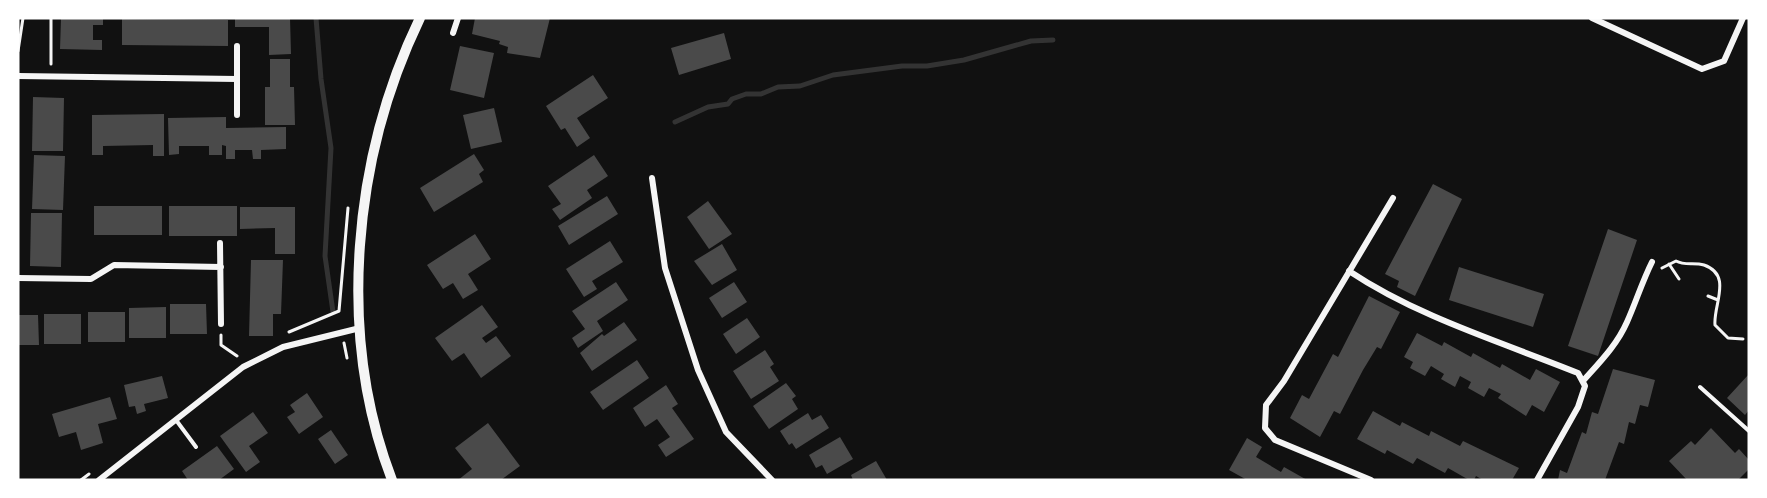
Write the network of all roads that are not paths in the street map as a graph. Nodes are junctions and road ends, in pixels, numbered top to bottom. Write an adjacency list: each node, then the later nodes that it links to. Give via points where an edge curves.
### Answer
1 (420, 18): 18 (street, via 392,90 365,200 358,291)
2 (458, 18): 5 (street)
3 (1592, 18): 4 (street, via 1702,69 1725,61)
4 (1743, 18)
5 (453, 33)
6 (237, 46): 8 (street)
7 (18, 76): 8 (street)
8 (237, 79): 9 (street)
9 (237, 116)
10 (652, 178): 26 (street, via 665,268 698,370 726,432)
11 (1393, 198): 15 (street)
12 (220, 243): 14 (street)
13 (1652, 262): 19 (street, via 1615,343)
14 (221, 267): 16 (street, via 114,265 91,279); 17 (street)
15 (1349, 271): 19 (street, via 1420,310 1578,373); 27 (street, via 1266,405 1265,428 1275,440)
16 (18, 278)
17 (221, 324)
18 (360, 328): 21 (street, via 282,347 243,367); 25 (street, via 369,399)
19 (1582, 381): 28 (street, via 1585,386 1578,407)
20 (1700, 387): 22 (lane)
21 (175, 420): 23 (lane); 24 (street)
22 (1749, 431)
23 (196, 447)
24 (99, 480)
25 (392, 480)
26 (772, 480)
27 (1371, 480)
28 (1537, 480)

